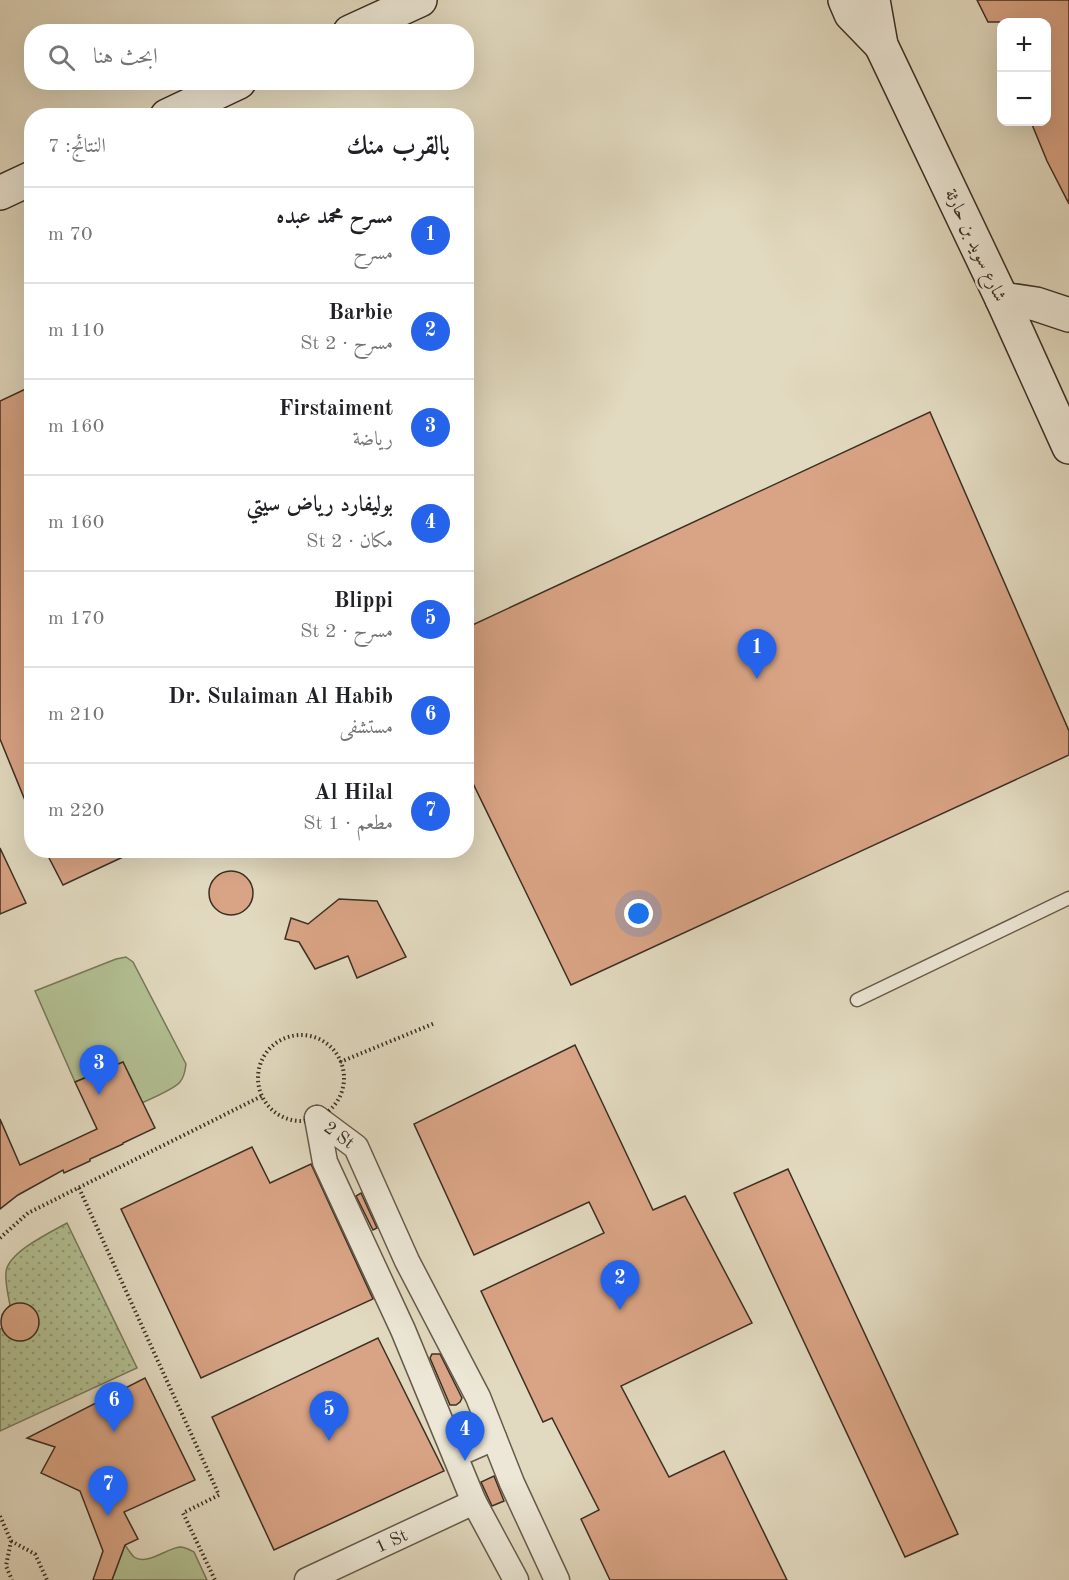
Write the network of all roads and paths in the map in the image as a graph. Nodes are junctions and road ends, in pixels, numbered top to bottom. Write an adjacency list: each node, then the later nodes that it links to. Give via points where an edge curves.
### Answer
1 (420, 0): 4 (street)
2 (845, 0): 5 (street, via 851,14)
3 (873, 0): 5 (street)
4 (368, 24)
5 (881, 45): 10 (street, شارع سويد بن حارثة)
6 (222, 90): 7 (street)
7 (184, 108)
8 (24, 182): 9 (street)
9 (0, 193)
10 (1002, 299): 11 (street, via 1036,304); 12 (street, شارع سويد بن حارثة)
11 (1069, 315)
12 (1069, 447)
13 (1069, 898): 14 (lane)
14 (857, 1000)
15 (435, 1023): 16 (path)
16 (340, 1062): 17 (path, via 323,1041 297,1035 284,1039 263,1057 258,1070); 18 (path, via 344,1075 338,1101)
17 (262, 1096): 18 (path, via 269,1107 291,1120); 19 (path)
18 (317, 1118): 21 (street, 2 St, via 356,1147); 22 (street, 2 St, via 325,1162)
19 (79, 1188): 20 (path, via 28,1213); 32 (path, via 219,1495 183,1513)
20 (0, 1238)
21 (417, 1280): 22 (street); 23 (street, 2 St, via 478,1397)
22 (386, 1295): 24 (street, 2 St)
23 (494, 1438): 24 (street); 27 (street, 2 St)
24 (454, 1455): 25 (street, 2 St)
25 (474, 1502): 29 (street, 2 St); 33 (street, 1 St)
26 (0, 1516): 28 (path)
27 (535, 1532): 29 (street); 35 (street, 2 St)
28 (11, 1541): 30 (path, via 6,1566); 31 (path, via 34,1554)
29 (500, 1549): 34 (street, 2 St)
30 (12, 1580)
31 (47, 1580)
32 (215, 1580)
33 (307, 1580)
34 (516, 1580)
35 (557, 1580)

